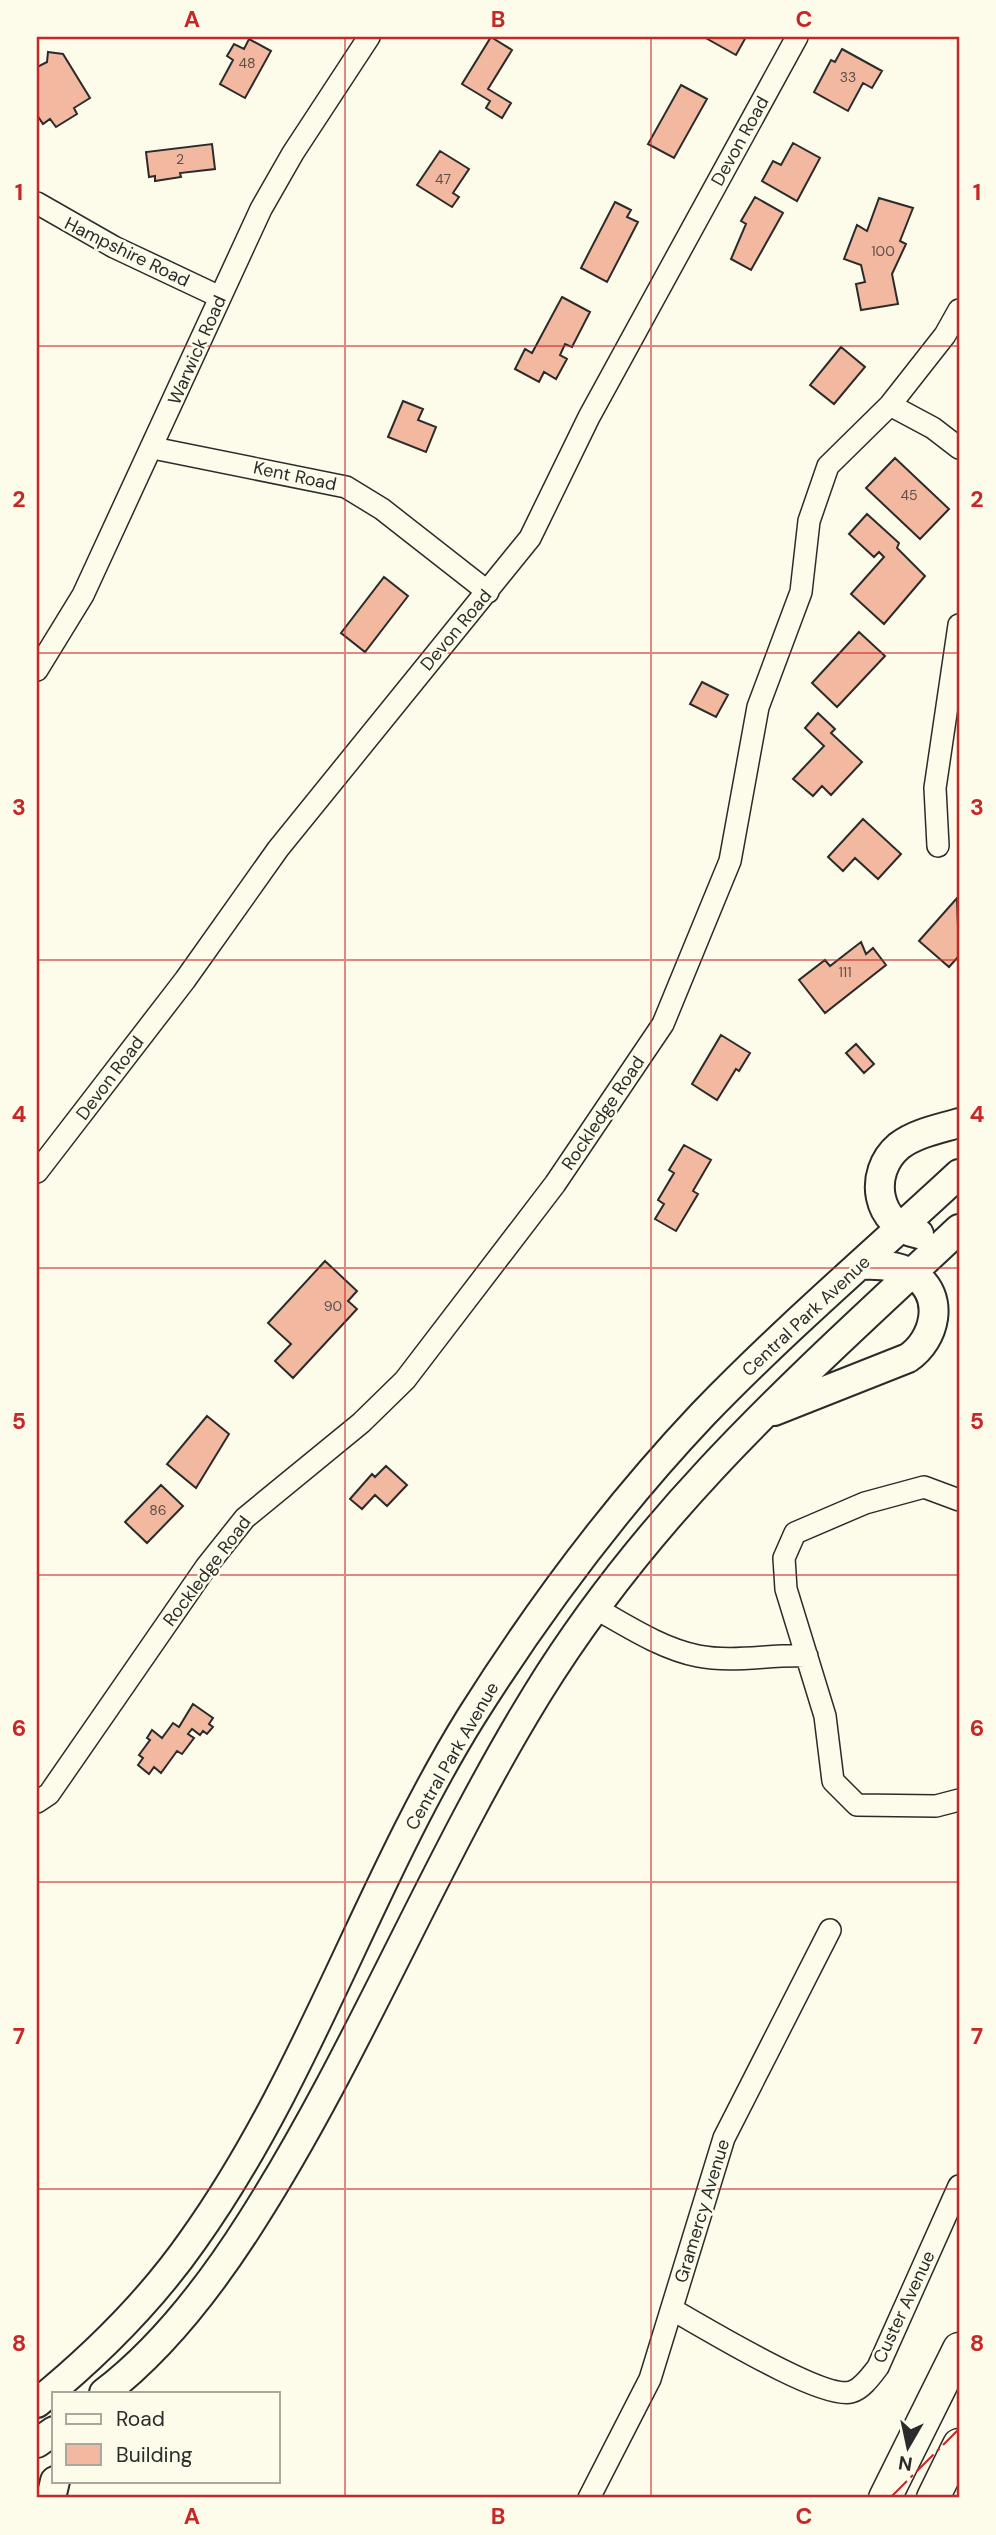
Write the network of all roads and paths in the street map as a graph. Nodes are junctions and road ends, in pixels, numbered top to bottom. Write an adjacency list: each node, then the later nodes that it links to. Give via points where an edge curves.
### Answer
1 (369, 37): 4 (street, Warwick Road, via 293,153)
2 (797, 37): 9 (street, Devon Road, via 589,417 530,538)
3 (37, 203): 4 (street, Hampshire Road, via 114,247)
4 (220, 297): 7 (street, Warwick Road)
5 (959, 310): 6 (street, Rockledge Road)
6 (890, 405): 8 (street); 25 (street, Rockledge Road, via 828,466 809,521 800,592 758,707 730,861 663,1024 555,1184 405,1380 361,1423 245,1518 49,1794)
7 (153, 448): 9 (street, Kent Road, via 346,487 382,509); 11 (street, Warwick Road, via 83,596)
8 (959, 448)
9 (488, 592): 14 (street, Devon Road, via 278,849 185,980)
10 (959, 625): 12 (street, via 935,788)
11 (37, 670)
12 (938, 846)
13 (959, 1123): 16 (main road, via 908,1140 888,1159 880,1180 880,1199 883,1209)
14 (37, 1171)
15 (959, 1174): 16 (main road, Central Park Avenue)
16 (901, 1227): 17 (main road, via 929,1236); 18 (main road, Central Park Avenue)
17 (958, 1230): 19 (main road)
18 (860, 1265): 19 (main road); 31 (main road, Central Park Avenue, via 704,1413 567,1575 495,1680 434,1781 280,2091 212,2212 173,2268 127,2321)
19 (912, 1273): 20 (main road); 20 (main road, via 929,1292 934,1315 930,1335 918,1352)
20 (755, 1420): 22 (main road, via 680,1501)
21 (959, 1500): 23 (street, via 924,1487 865,1503 795,1533 784,1558 786,1589)
22 (595, 1608): 23 (street, via 645,1637 698,1656); 30 (main road, via 538,1693 469,1812 346,2060 278,2181 220,2268)
23 (807, 1656): 24 (street, via 825,1716 833,1781 857,1805 936,1806)
24 (959, 1800)
25 (37, 1802)
26 (830, 1930): 28 (street, Gramercy Avenue, via 724,2138)
27 (959, 2186): 28 (street, Custer Avenue, via 878,2367 852,2392 833,2393 797,2377)
28 (673, 2310): 35 (street, Gramercy Avenue, via 650,2379)
29 (959, 2349): 36 (highway)
30 (119, 2385)
31 (37, 2403)
32 (52, 2432): 33 (main road)
33 (37, 2443)
34 (959, 2445): 37 (highway)
35 (589, 2498)
36 (885, 2498)
37 (933, 2498)

